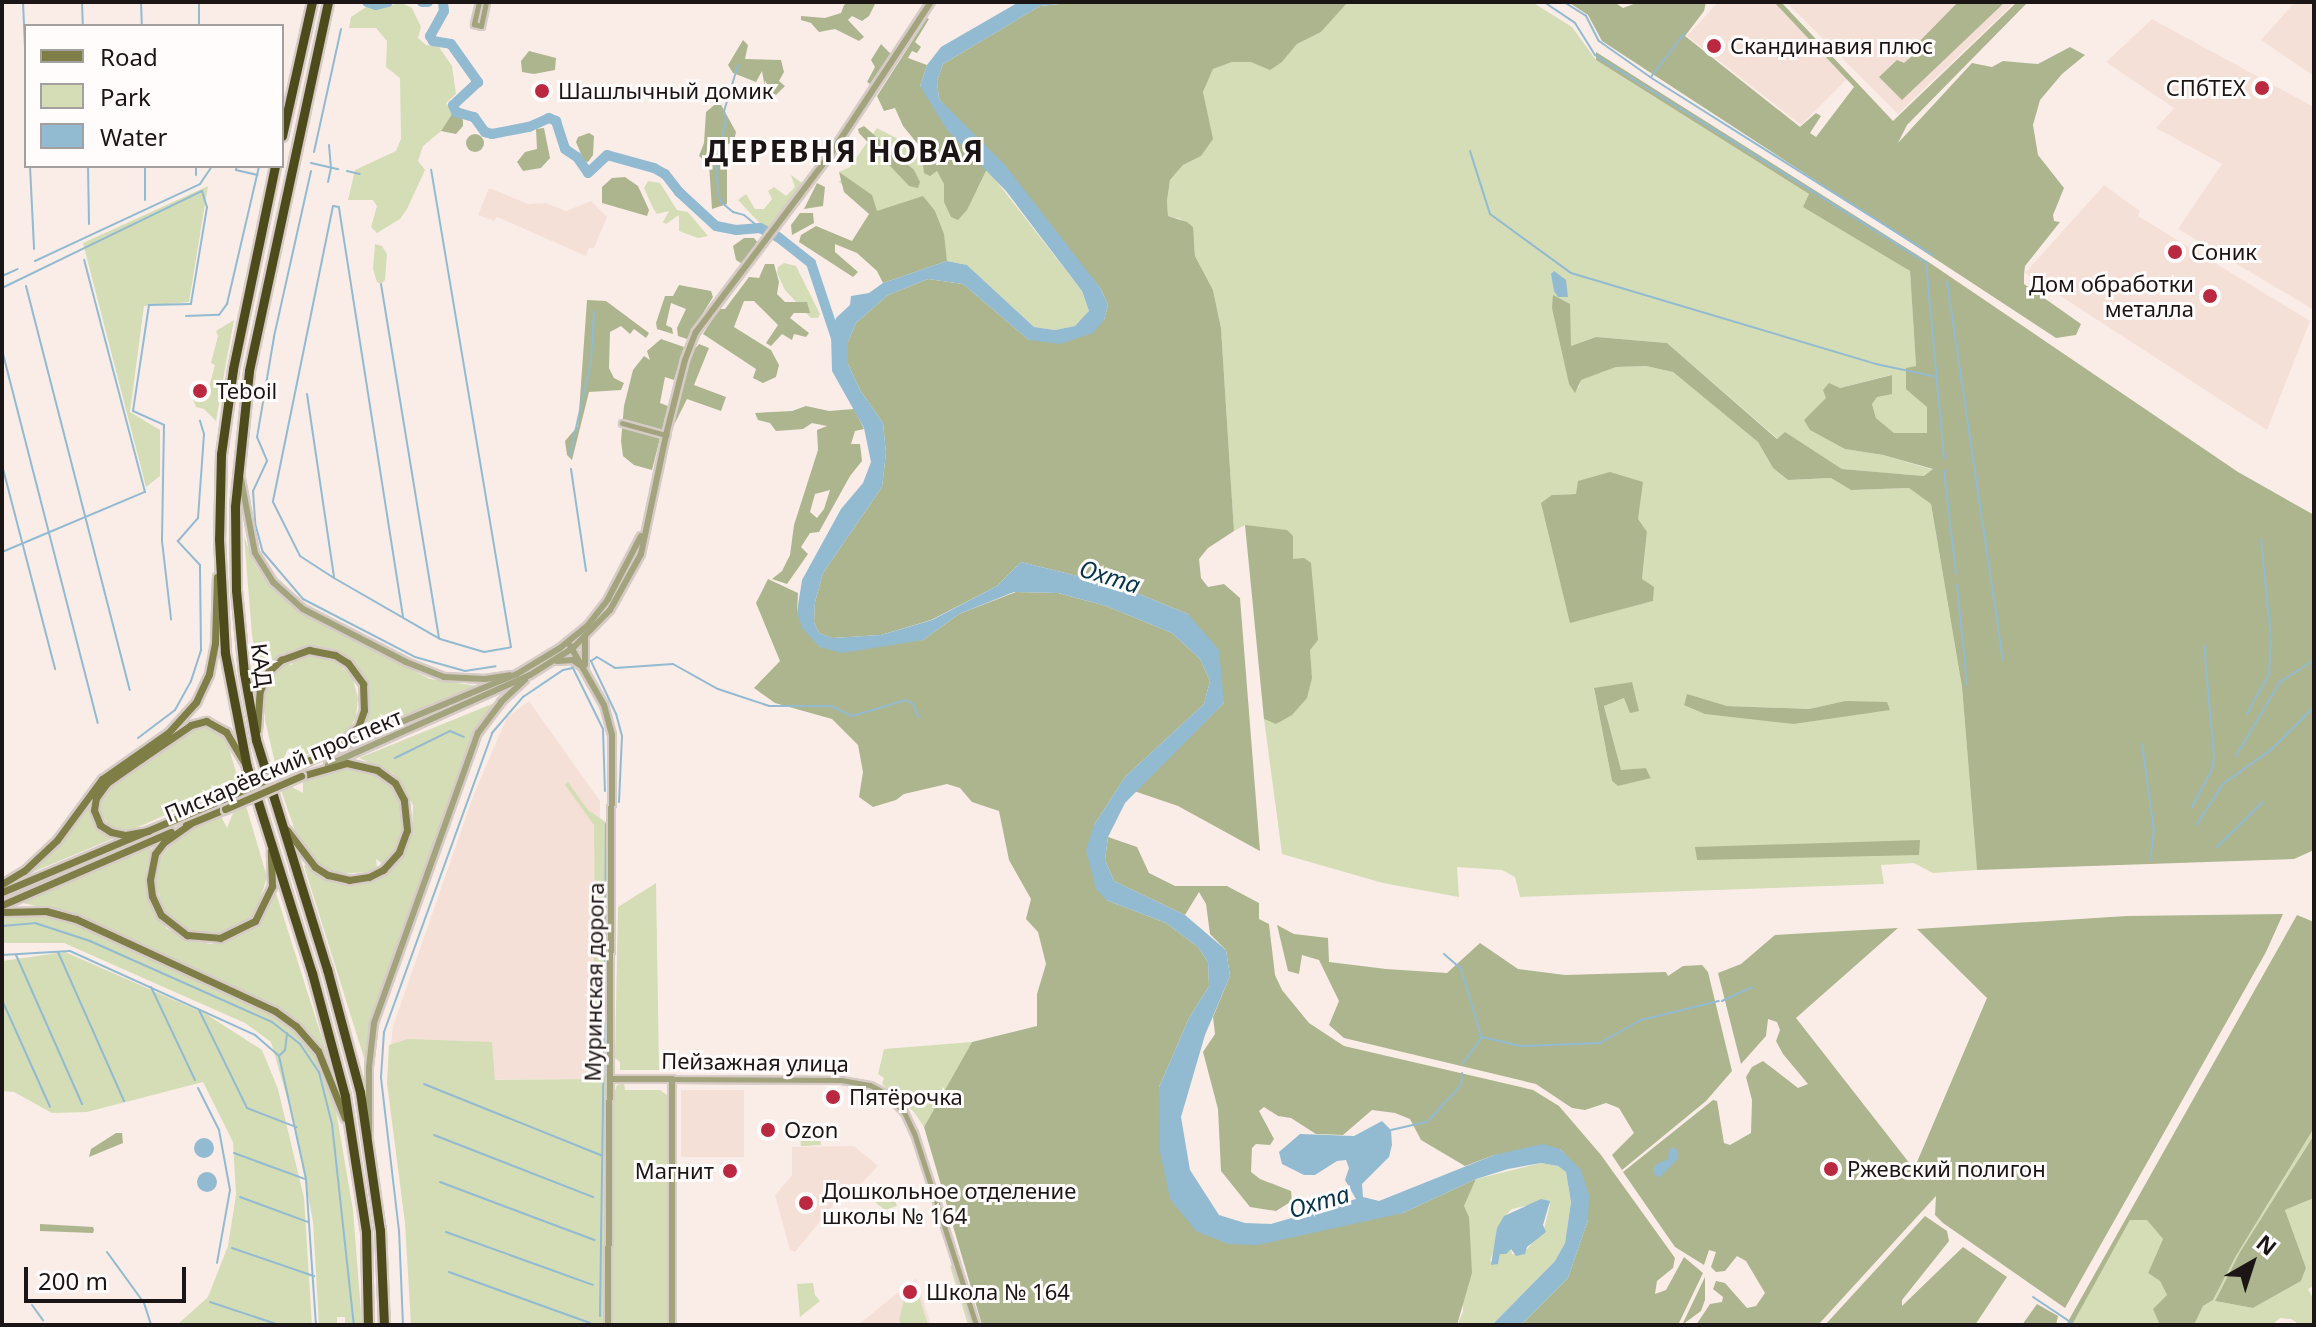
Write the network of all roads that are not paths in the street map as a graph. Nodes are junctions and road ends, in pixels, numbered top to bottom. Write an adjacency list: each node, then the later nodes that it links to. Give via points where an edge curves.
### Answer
1 (312, 2): 6 (highway)
2 (479, 2): 3 (street, via 474,24 481,26)
3 (486, 2)
4 (931, 2): 9 (street, via 830,155 696,332)
5 (328, 4): 10 (highway, КАД, via 252,357)
6 (284, 127)
7 (275, 168): 12 (highway, КАД, via 226,412)
8 (622, 423): 9 (street)
9 (666, 435): 11 (street)
10 (238, 461): 17 (street, via 255,553 289,600 425,671 459,679); 19 (highway, КАД, via 236,590)
11 (646, 526): 13 (street, via 641,554 624,589); 14 (street, via 608,599)
12 (219, 539): 21 (highway, КАД, via 225,653); 27 (main road, via 215,643 196,702 168,733 102,779 57,840)
13 (585, 637): 14 (street); 16 (street)
14 (571, 645): 15 (street, Пискарёвский проспект); 16 (street, Муринская дорога); 17 (street, Пискарёвский проспект)
15 (554, 661): 16 (street, via 573,660); 18 (street, Пискарёвский проспект)
16 (586, 669): 31 (street, Муринская дорога, via 612,735)
17 (517, 674): 20 (street, Пискарёвский проспект)
18 (530, 675): 22 (street, Пискарёвский проспект); 34 (street, via 478,733 410,917 370,1043)
19 (256, 740): 20 (main road, via 260,691 268,672 299,652 324,651 348,663 363,684 365,697 358,727); 23 (highway, КАД)
20 (330, 751): 25 (main road, Пискарёвский проспект, bridge)
21 (247, 767): 25 (main road, via 217,724 199,721 183,730 107,783 96,798 95,818 107,831); 26 (highway, КАД)
22 (325, 767): 23 (main road, via 363,765 395,783 409,822 393,861 369,877 328,875 303,854); 24 (main road, Пискарёвский проспект, bridge)
23 (282, 821): 34 (highway, КАД, via 351,1049)
24 (190, 824): 26 (main road, via 155,854 150,880 161,915 193,937 232,935 255,921 272,886); 29 (main road, Пискарёвский проспект)
25 (148, 831): 28 (main road, Пискарёвский проспект)
26 (271, 848): 33 (highway, КАД, via 335,1054)
27 (2, 884)
28 (2, 892)
29 (2, 905)
30 (2, 912): 33 (main road, via 46,911 76,919 275,1011 318,1051)
31 (610, 1079): 32 (street, Пейзажная улица); 37 (street, Муринская дорога)
32 (672, 1079): 38 (street); 39 (street, Пейзажная улица, via 841,1080 887,1094 914,1133)
33 (352, 1138): 35 (highway, КАД, via 366,1232)
34 (369, 1139): 36 (highway, КАД)
35 (368, 1325)
36 (384, 1325)
37 (608, 1325)
38 (672, 1325)
39 (976, 1325)

